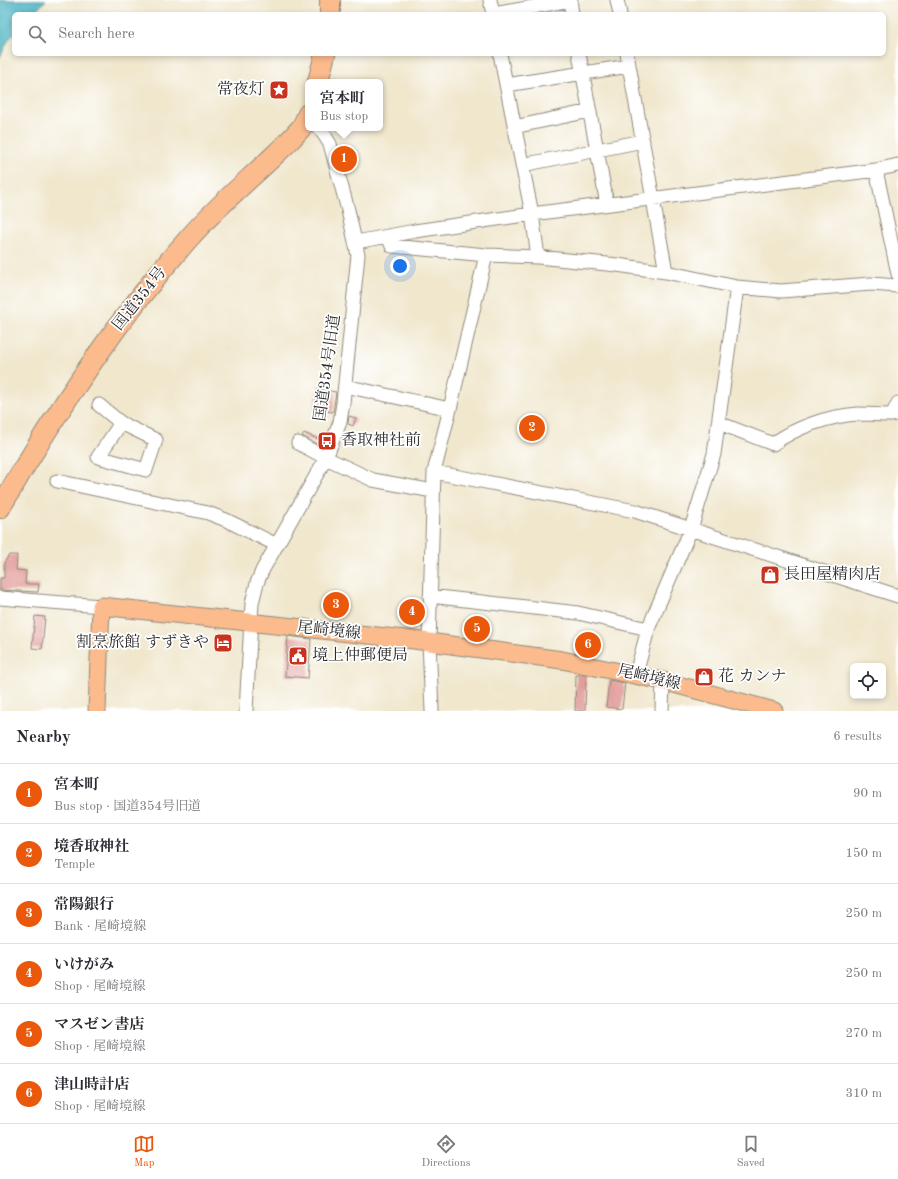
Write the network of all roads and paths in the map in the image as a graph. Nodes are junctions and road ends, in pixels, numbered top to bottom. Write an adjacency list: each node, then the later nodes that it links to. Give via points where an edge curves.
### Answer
1 (330, 0): 5 (highway)
2 (490, 0): 6 (street)
3 (571, 0): 7 (street); 8 (street)
4 (617, 0): 9 (street)
5 (330, 12)
6 (493, 12)
7 (504, 12)
8 (572, 12)
9 (620, 12)
10 (324, 56): 15 (highway)
11 (500, 56): 16 (street)
12 (580, 56): 14 (street)
13 (628, 60): 14 (street); 21 (street)
14 (583, 73): 16 (street); 17 (street)
15 (319, 79)
16 (506, 86): 19 (street)
17 (590, 111): 19 (street); 22 (street)
18 (305, 124): 48 (highway, 国道354号, via 224,201 172,257 96,356 42,436)
19 (514, 127): 23 (street)
20 (320, 131): 30 (street, 国道354号旧道, via 330,144)
21 (643, 141): 22 (street); 26 (street)
22 (597, 150): 23 (street); 27 (street)
23 (522, 165): 28 (street)
24 (898, 166): 25 (street)
25 (876, 170): 26 (street); 34 (street)
26 (653, 198): 27 (street); 33 (street)
27 (607, 204): 28 (street)
28 (532, 214): 29 (street); 32 (street)
29 (388, 236): 30 (street); 31 (street, via 392,246)
30 (356, 242): 37 (street, 国道354号旧道, via 358,267)
31 (486, 255): 32 (street); 40 (street)
32 (538, 257): 33 (street)
33 (666, 272): 36 (street)
34 (898, 274)
35 (898, 286): 36 (street, via 871,284 781,291)
36 (738, 287): 42 (street)
37 (345, 386): 40 (street); 44 (street, 国道354号旧道, via 340,422)
38 (898, 403): 42 (street, via 892,415 858,414 834,418 789,434 773,444)
39 (99, 405): 41 (street)
40 (450, 409): 45 (street)
41 (121, 423)
42 (719, 423): 49 (street, via 714,454)
43 (298, 443): 44 (street)
44 (326, 458): 47 (street, via 373,480); 50 (street, 国道354号旧道)
45 (434, 472): 47 (street); 49 (street, via 635,511)
46 (57, 481): 50 (street, via 208,513)
47 (433, 492): 51 (street)
48 (0, 508)
49 (691, 529): 52 (street); 56 (street)
50 (276, 545): 55 (street, 国道354号旧道, via 258,582 252,603)
51 (430, 596): 56 (street, via 578,613); 57 (street)
52 (898, 596)
53 (0, 598): 54 (street)
54 (101, 606): 55 (main road, 尾崎境線); 61 (main road)
55 (251, 623): 57 (main road, 尾崎境線); 62 (street, 国道354号旧道)
56 (648, 629): 58 (street)
57 (429, 642): 58 (main road, 尾崎境線, via 562,660); 63 (street)
58 (636, 674): 59 (main road, 尾崎境線)
59 (663, 681): 60 (main road, 尾崎境線); 64 (street)
60 (769, 710)
61 (97, 711)
62 (246, 711)
63 (432, 711)
64 (662, 711)

